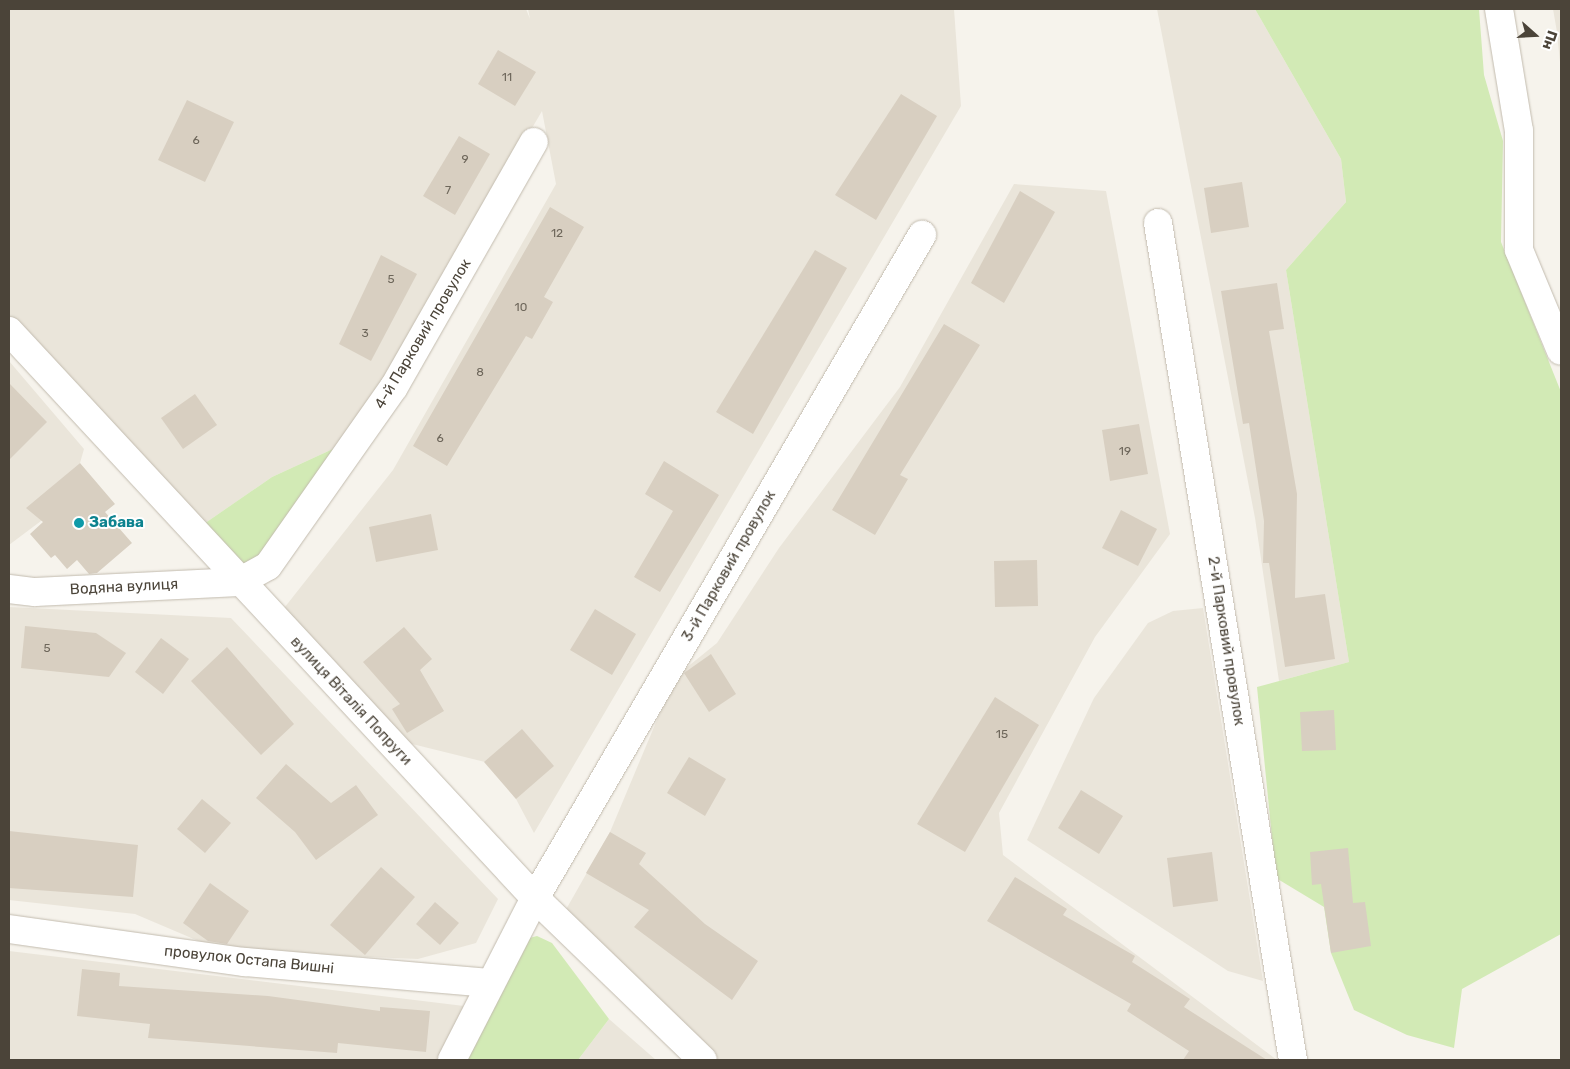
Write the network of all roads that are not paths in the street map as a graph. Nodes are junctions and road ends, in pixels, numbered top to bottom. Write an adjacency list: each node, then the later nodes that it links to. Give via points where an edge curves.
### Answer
1 (1499, 9): 6 (street, via 1519,130 1519,250)
2 (534, 142): 7 (street, 4-й Парковий провулок, via 394,387 268,566)
3 (1158, 223): 14 (street, 2-й Парковий провулок)
4 (922, 235): 9 (street, 3-й Парковий провулок)
5 (9, 331): 7 (street, вулиця Віталія Попруги)
6 (1561, 351)
7 (239, 582): 8 (street, Водяна вулиця, via 35,592); 9 (street, вулиця Віталія Попруги)
8 (9, 589)
9 (536, 898): 11 (street, 3-й Парковий провулок); 13 (street, вулиця Віталія Попруги)
10 (9, 929): 11 (street, провулок Остапа Вишні, via 245,962)
11 (490, 983): 12 (street, 3-й Парковий провулок)
12 (452, 1060)
13 (704, 1060)
14 (1293, 1060)

